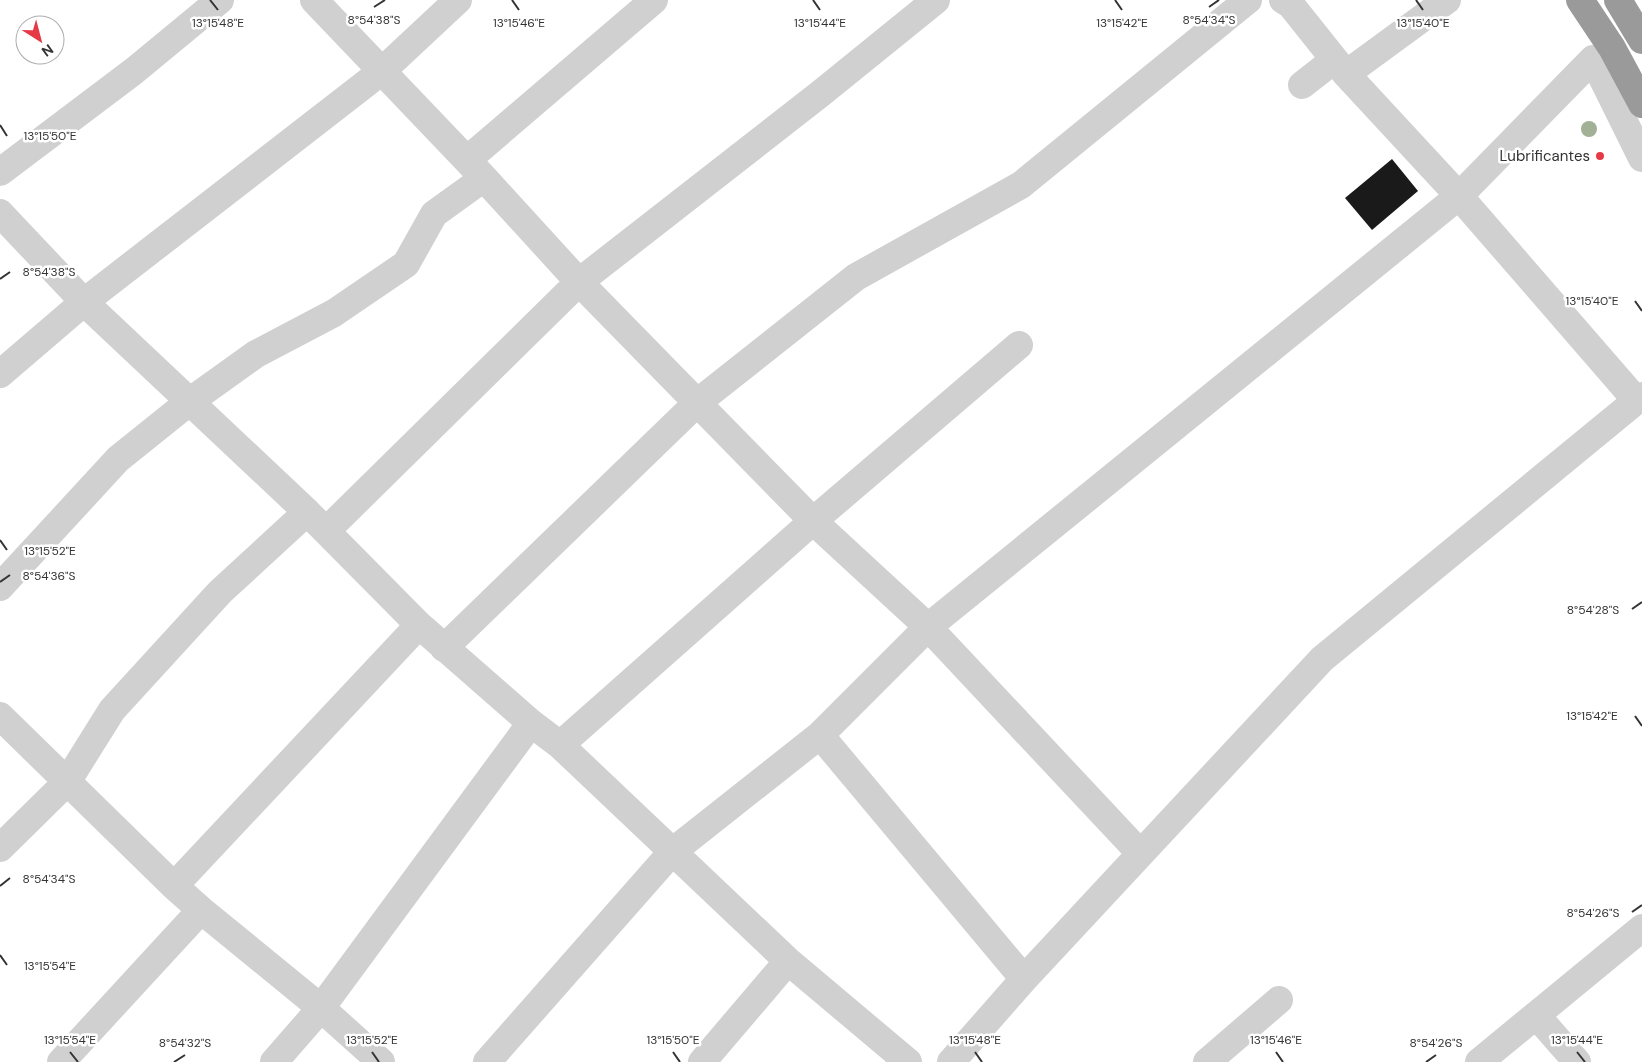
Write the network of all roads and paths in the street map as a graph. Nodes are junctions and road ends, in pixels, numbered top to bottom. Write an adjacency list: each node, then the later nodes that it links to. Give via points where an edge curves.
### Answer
1 (220, 0): 18 (street, via 134,71)
2 (314, 0): 13 (street)
3 (458, 0): 13 (street)
4 (654, 0): 17 (street)
5 (936, 0): 21 (street)
6 (1248, 0): 27 (street, via 1020,185 856,277)
7 (1284, 0): 12 (street)
8 (1447, 0): 12 (street)
9 (1580, 0): 15 (highway, via 1612,48)
10 (1618, 0): 11 (highway)
11 (1642, 40)
12 (1340, 67): 14 (street); 19 (street)
13 (382, 71): 17 (street); 22 (street)
14 (1302, 85)
15 (1642, 104)
16 (1642, 158): 19 (street, via 1593,60)
17 (475, 169): 21 (street); 26 (street, via 434,214 406,264 334,313 256,354)
18 (0, 172)
19 (1459, 196): 25 (street); 33 (street)
20 (0, 213): 22 (street)
21 (579, 282): 27 (street); 30 (street)
22 (84, 302): 24 (street); 26 (street)
23 (1019, 345): 29 (street)
24 (0, 374)
25 (1639, 398): 42 (street, via 1322,658)
26 (189, 402): 28 (street); 31 (street, via 118,459)
27 (698, 402): 29 (street); 34 (street)
28 (307, 512): 30 (street); 39 (street, via 220,592 112,710)
29 (813, 521): 33 (street); 38 (street)
30 (326, 531): 32 (street)
31 (0, 587)
32 (419, 625): 34 (street); 43 (street)
33 (928, 627): 37 (street); 42 (street)
34 (444, 648): 36 (street)
35 (0, 716): 39 (street)
36 (531, 723): 38 (street); 49 (street)
37 (820, 735): 41 (street); 47 (street)
38 (560, 745): 41 (street)
39 (67, 782): 40 (street); 43 (street)
40 (0, 848)
41 (672, 852): 46 (street); 54 (street)
42 (1140, 853): 47 (street)
43 (174, 886): 44 (street)
44 (201, 910): 49 (street); 51 (street)
45 (1642, 928): 50 (street)
46 (788, 961): 55 (street); 56 (street)
47 (1024, 979): 57 (street)
48 (1279, 1000): 58 (street)
49 (321, 1008): 52 (street); 53 (street)
50 (1536, 1015): 59 (street); 60 (street)
51 (61, 1062)
52 (274, 1062)
53 (381, 1062)
54 (487, 1062)
55 (702, 1062)
56 (908, 1062)
57 (951, 1062)
58 (1207, 1062)
59 (1479, 1062)
60 (1577, 1062)

